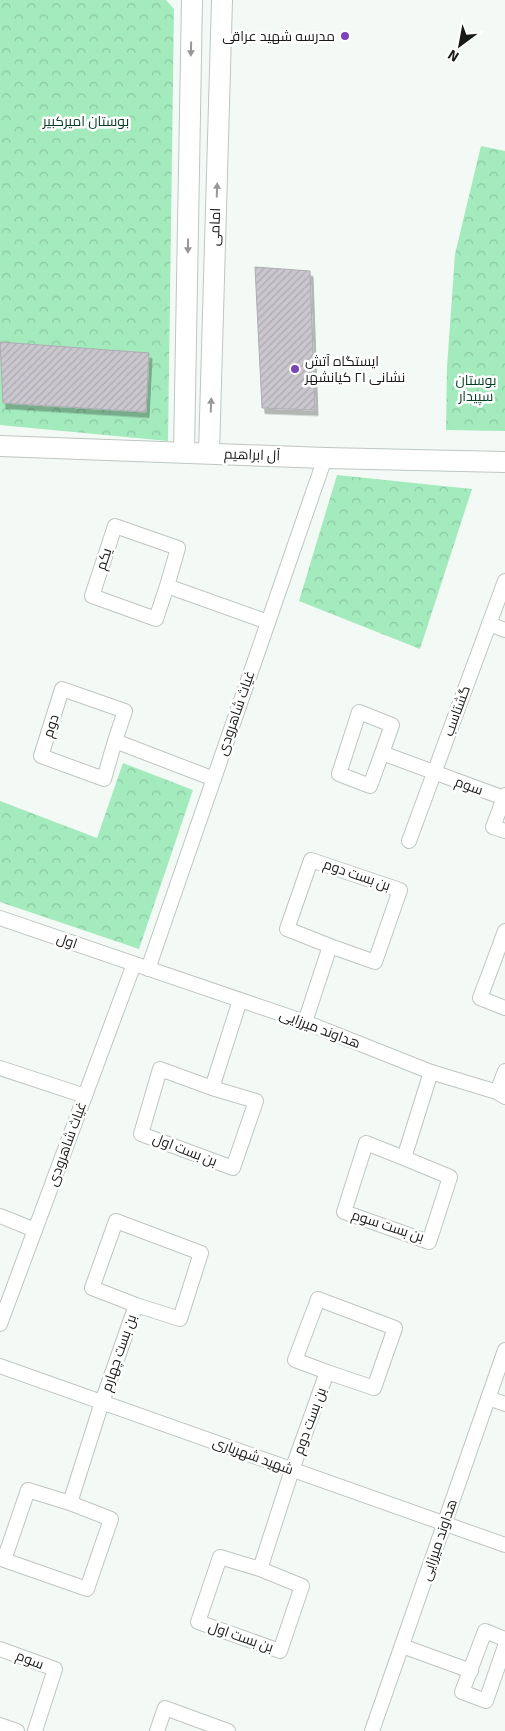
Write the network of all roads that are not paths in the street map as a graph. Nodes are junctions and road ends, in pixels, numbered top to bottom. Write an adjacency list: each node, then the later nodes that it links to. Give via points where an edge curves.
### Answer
1 (192, 0): 4 (main road, امامی, one-way to 4)
2 (222, 0): 5 (main road, امامی, one-way to 2)
3 (1, 450): 4 (main road, آل ابراهیم)
4 (184, 452): 5 (main road, آل ابراهیم)
5 (209, 453): 6 (main road, آل ابراهیم)
6 (325, 458): 7 (main road, آل ابراهیم); 10 (street, غیاث شاهرودی)
7 (505, 462)
8 (505, 581): 11 (street, گشتاسب)
9 (167, 586): 9 (street, یکم, via 156,619 92,596 115,526 178,548); 10 (street)
10 (268, 622): 16 (street, غیاث شاهرودی)
11 (489, 624): 12 (street); 15 (street, گشتاسب)
12 (505, 630)
13 (115, 742): 13 (street, دوم, via 104,779 41,756 62,689 125,711); 16 (street)
14 (382, 753): 14 (street, via 370,786 338,774 359,712 392,725); 15 (street)
15 (434, 773): 17 (street, سوم); 19 (street, گشتاسب)
16 (214, 778): 24 (street, غیاث شاهرودی)
17 (504, 796): 18 (street, سوم, via 493,827)
18 (505, 831)
19 (409, 841)
20 (0, 918): 23 (street, اول)
21 (505, 931): 26 (street, via 480,998)
22 (330, 946): 22 (street, بن بست دوم, via 375,962 400,890 311,860 288,929); 27 (street)
23 (134, 964): 24 (street, هداوند میرزایی); 33 (street, غیاث شاهرودی)
24 (148, 968): 25 (street, هداوند میرزایی)
25 (240, 1000): 27 (street, هداوند میرزایی); 31 (street)
26 (505, 1008)
27 (305, 1022): 30 (street, هداوند میرزایی)
28 (0, 1068): 33 (street)
29 (505, 1071): 32 (street)
30 (431, 1072): 32 (street, هداوند میرزایی); 34 (street)
31 (212, 1088): 31 (street, بن بست اول, via 160,1069 140,1134 233,1168 256,1101)
32 (501, 1095)
33 (85, 1096): 36 (street, غیاث شاهرودی)
34 (404, 1158): 34 (street, بن بست سوم, via 366,1143 344,1212 429,1242 450,1177)
35 (0, 1216): 36 (street)
36 (35, 1230): 38 (street, غیاث شاهرودی)
37 (136, 1305): 37 (street, بن بست چهارم, via 92,1288 116,1221 201,1253 180,1319); 43 (street, بن بست چهارم)
38 (0, 1324)
39 (505, 1350): 42 (street, هداوند میرزایی)
40 (0, 1366): 43 (street, شهید شهریاری)
41 (327, 1372): 41 (street, بن بست دوم, via 295,1360 318,1299 396,1328 374,1388); 45 (street, بن بست دوم)
42 (488, 1398): 44 (street); 47 (street, هداوند میرزایی)
43 (102, 1402): 45 (street, شهید شهریاری); 46 (street)
44 (505, 1404)
45 (292, 1470): 47 (street, شهید شهریاری); 49 (street)
46 (70, 1503): 46 (street, via 28,1490 4,1560 87,1589 111,1519)
47 (444, 1524): 48 (street, شهید شهریاری); 51 (street, هداوند میرزایی)
48 (505, 1545)
49 (260, 1569): 49 (street, بن بست اول, via 220,1557 198,1622 280,1651 302,1586)
50 (505, 1639): 54 (street, via 485,1631)
51 (402, 1646): 54 (street); 60 (street, هداوند میرزایی)
52 (505, 1646): 54 (street, via 486,1701 462,1692)
53 (0, 1649): 57 (street, سوم, via 55,1670)
54 (470, 1671)
55 (0, 1725): 56 (street)
56 (16, 1731)
57 (35, 1731)
58 (158, 1731): 59 (street, via 165,1708)
59 (228, 1731)
60 (372, 1731)

